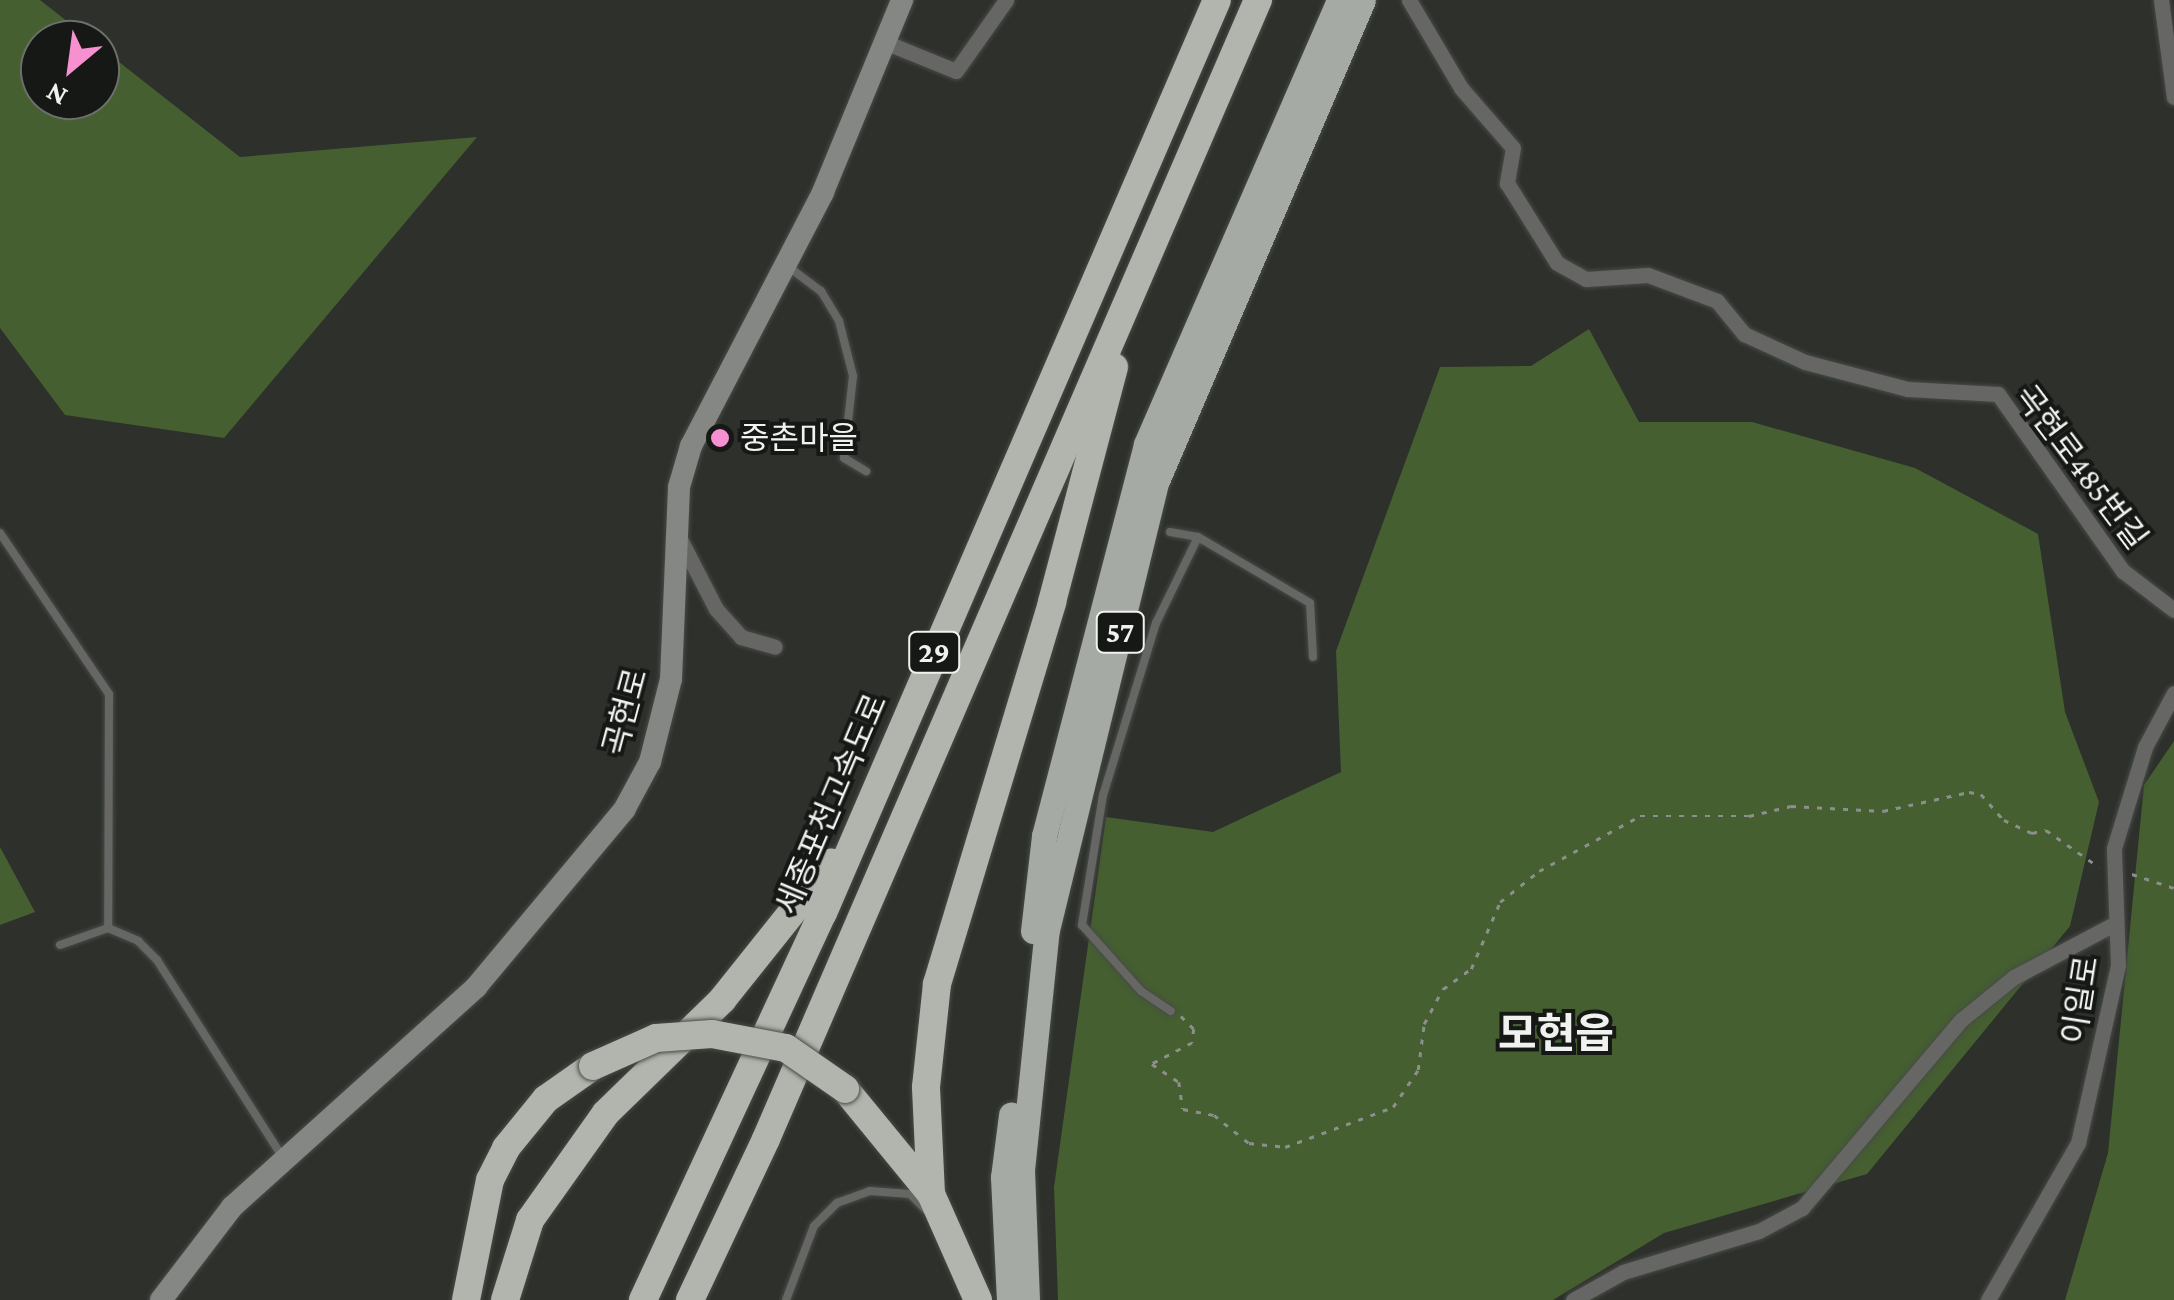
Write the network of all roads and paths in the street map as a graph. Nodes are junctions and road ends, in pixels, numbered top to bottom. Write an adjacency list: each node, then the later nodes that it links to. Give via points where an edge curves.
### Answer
1 (902, 0): 9 (main road, 곡현로)
2 (1006, 0): 9 (street, via 956,71)
3 (1217, 0): 22 (highway, 세종포천고속도로 / 29)
4 (1258, 0): 12 (highway, 29)
5 (1339, 0): 39 (highway, 57, via 1146,444 1044,836 1003,1177)
6 (1363, 0): 40 (highway, 57, via 1156,483 1048,930 1022,1170)
7 (1408, 0): 18 (street, 곡현로485번길, via 1461,88 1513,148 1507,183 1557,263 1586,279 1648,275 1717,301 1744,334 1805,362 1908,389 1998,394 2122,571)
8 (2161, 0): 10 (street)
9 (887, 44): 11 (main road, 곡현로)
10 (2174, 96)
11 (786, 266): 13 (lane, via 821,291 839,322 854,376 844,458); 14 (main road, 곡현로, via 692,446)
12 (1138, 279): 30 (highway, via 1052,602 937,984 926,1087); 37 (highway, 29)
13 (866, 470)
14 (675, 528): 19 (street, via 716,609 742,637); 29 (main road, 곡현로, via 671,679 650,762 624,810 476,987)
15 (1170, 532): 17 (lane)
16 (0, 533): 26 (lane, via 109,694)
17 (1198, 537): 20 (lane, via 1310,603); 28 (lane, via 1156,624 1103,795 1082,925 1142,991)
18 (2174, 610)
19 (775, 647)
20 (1313, 657)
21 (2174, 693): 23 (street, 이일로, via 2125,800)
22 (896, 742): 35 (highway, via 830,866 781,933 606,1113 530,1220); 36 (highway, 세종포천고속도로 / 29)
23 (2112, 871): 24 (path); 25 (street, 이일로); 28 (path, via 2069,851 2046,830 2032,832 2004,820 1981,794 1969,792 1883,812 1791,806 1718,818 1640,816 1539,871 1500,902 1471,970 1444,989 1424,1024 1418,1070 1394,1107 1286,1147 1250,1142 1214,1115 1183,1109 1179,1082 1152,1064 1192,1043 1194,1030)
24 (2174, 888)
25 (2114, 924): 41 (street, via 2014,976 1961,1020 1802,1208 1759,1231 1623,1272); 42 (street, 이일로, via 2113,1004 2078,1144)
26 (108, 928): 27 (lane); 29 (lane, via 138,941 157,960)
27 (60, 945)
28 (1171, 1011)
29 (283, 1158): 33 (main road, 곡현로, via 201,1239)
30 (931, 1194): 31 (highway); 34 (highway, bridge, via 845,1089 786,1048 712,1034 656,1038 593,1066 546,1099 506,1148 490,1180)
31 (945, 1229): 32 (highway); 38 (lane, via 910,1194 870,1191 836,1203 814,1226)
32 (974, 1294)
33 (161, 1300)
34 (466, 1300)
35 (505, 1300)
36 (644, 1300)
37 (690, 1300)
38 (786, 1300)
39 (1009, 1300)
40 (1027, 1300)
41 (1573, 1300)
42 (1988, 1300)

